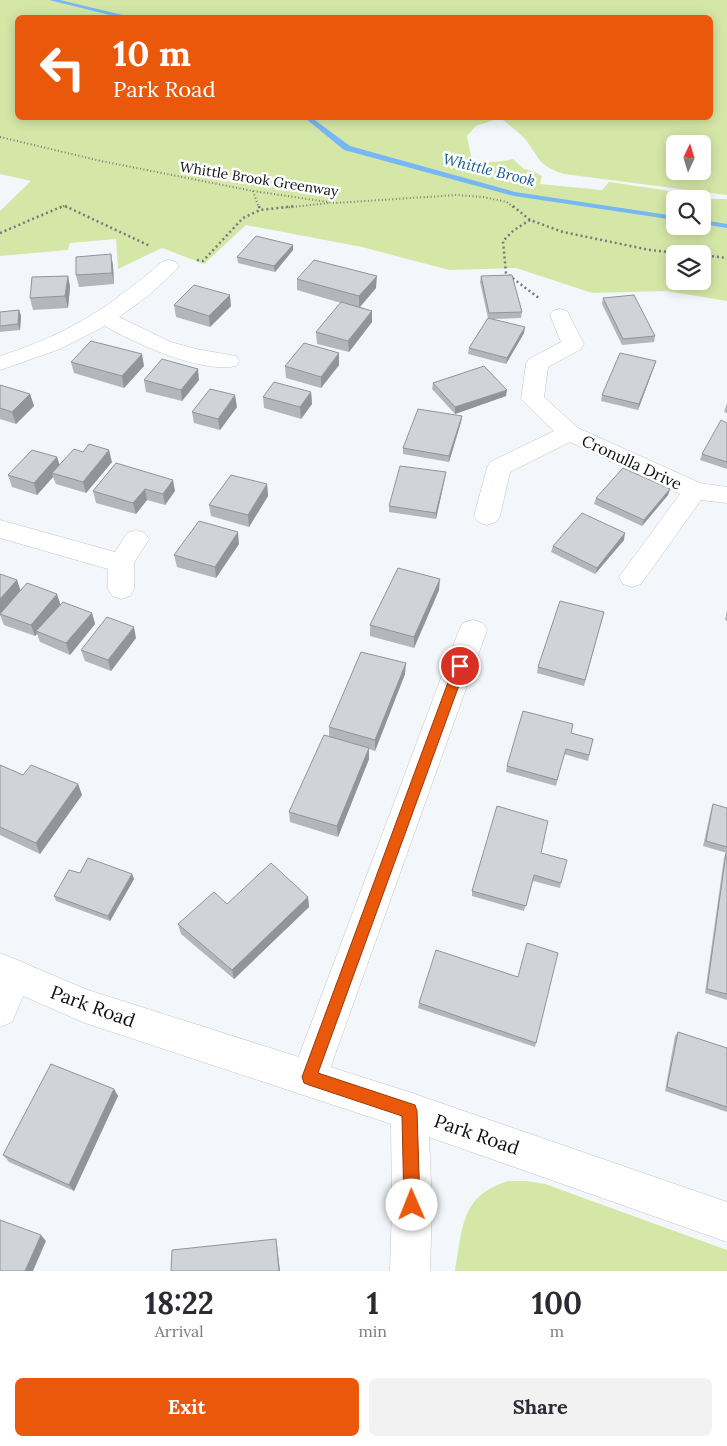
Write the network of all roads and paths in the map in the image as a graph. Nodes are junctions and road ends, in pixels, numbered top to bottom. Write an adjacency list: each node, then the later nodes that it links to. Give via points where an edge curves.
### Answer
1 (0, 137): 2 (path, Whittle Brook Greenway)
2 (253, 191): 3 (path, Whittle Brook Greenway); 4 (path)
3 (335, 203): 4 (path); 5 (path, Whittle Brook Greenway, via 457,195 483,197 507,202)
4 (260, 210): 10 (path, via 242,218 203,262)
5 (530, 220): 7 (path, Whittle Brook Greenway, via 563,232); 11 (path, via 503,241 506,274)
6 (0, 233): 10 (path, via 64,206)
7 (666, 252)
8 (711, 256): 9 (path)
9 (727, 258)
10 (172, 261): 12 (street, via 132,299)
11 (560, 315): 15 (street, Cronulla Drive, via 573,344 537,364 532,399)
12 (105, 318): 13 (street, via 132,334 178,353 230,367); 14 (street, via 50,346)
13 (246, 345)
14 (0, 363)
15 (570, 433): 16 (street, Cronulla Drive); 18 (street, Cronulla Drive, via 499,468)
16 (695, 491): 17 (street, Cronulla Drive); 22 (street, Cronulla Drive)
17 (727, 495)
18 (487, 516)
19 (0, 529): 21 (street)
20 (136, 539): 21 (street)
21 (121, 563): 23 (street)
22 (632, 576)
23 (121, 589)
24 (473, 630): 27 (street)
25 (8, 973): 26 (street); 27 (street, Park Road, via 85,1006)
26 (0, 1010)
27 (309, 1077): 28 (street, Park Road)
28 (409, 1111): 29 (street, Park Road); 30 (street)
29 (727, 1222)
30 (410, 1271)

